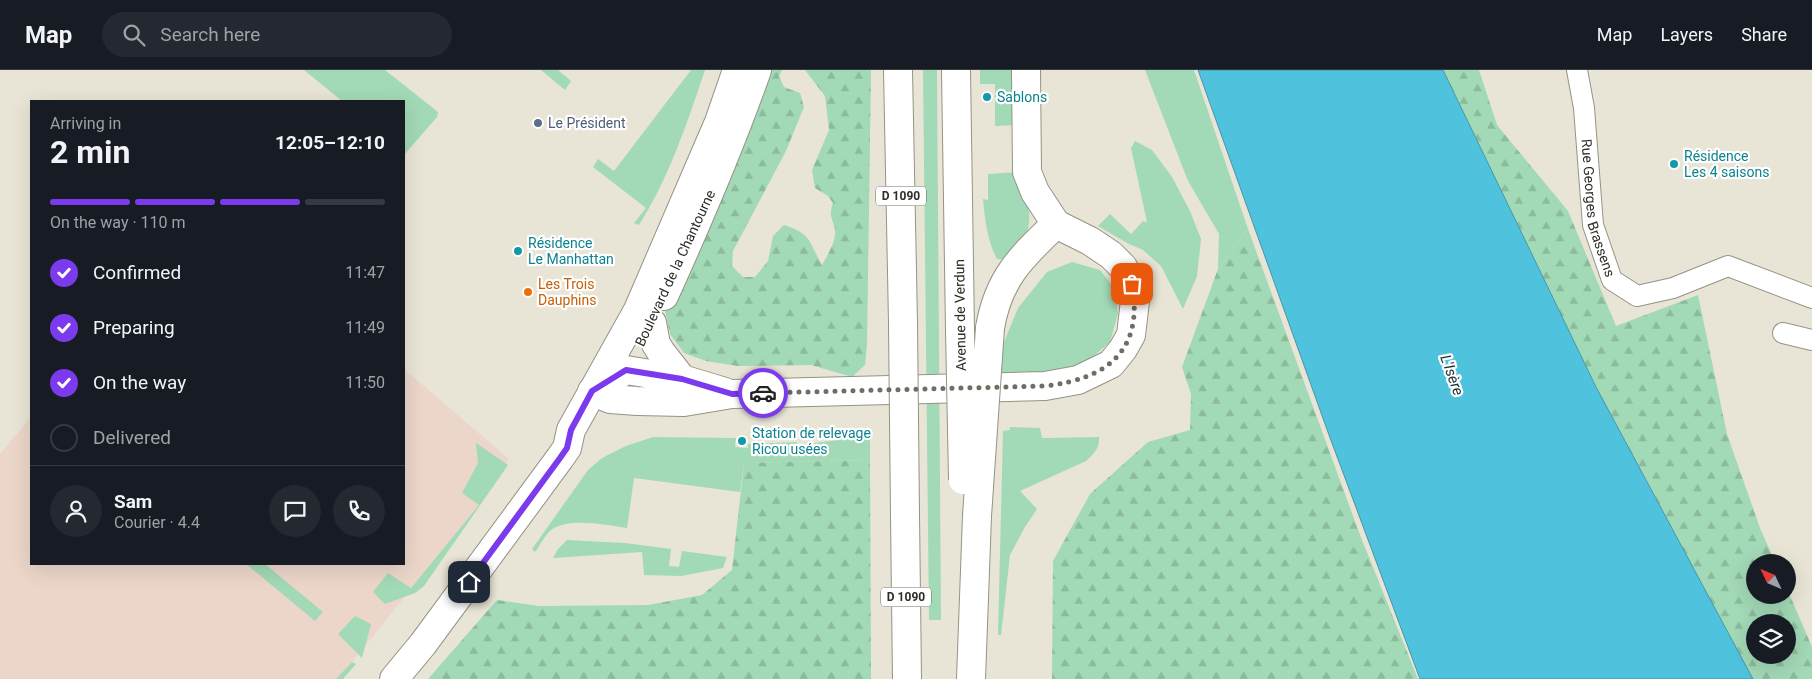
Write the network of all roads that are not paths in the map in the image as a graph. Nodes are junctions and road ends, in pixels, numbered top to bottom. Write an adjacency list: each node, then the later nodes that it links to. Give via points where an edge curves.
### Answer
1 (737, 70): 15 (street, Boulevard de la Chantourne, via 718,122)
2 (758, 70): 9 (street, Boulevard de la Chantourne, via 710,194)
3 (898, 70): 18 (street, D 1090, bridge)
4 (956, 70): 16 (street, Avenue de Verdun, bridge, via 960,330)
5 (1026, 70): 7 (street, via 1027,172 1034,192)
6 (1577, 70): 8 (street, Rue Georges Brassens, via 1584,108 1593,225 1612,280 1637,296 1673,288 1728,266)
7 (1056, 224): 14 (street, via 1111,255 1124,267 1132,284 1135,301 1131,335 1111,364 1093,374 1045,386); 16 (street, bridge, via 1007,278 993,307)
8 (1812, 298)
9 (652, 323): 12 (street, Boulevard de la Chantourne); 13 (street, via 660,352)
10 (1783, 333): 11 (street)
11 (1812, 340)
12 (626, 370): 13 (street); 15 (street)
13 (682, 379): 14 (street)
14 (732, 394): 15 (street, via 684,402)
15 (601, 395): 17 (street, Boulevard de la Chantourne, via 571,430 567,448 519,515)
16 (970, 516): 19 (street, Avenue de Verdun); 20 (street)
17 (394, 679)
18 (907, 679)
19 (966, 679)
20 (971, 679)

